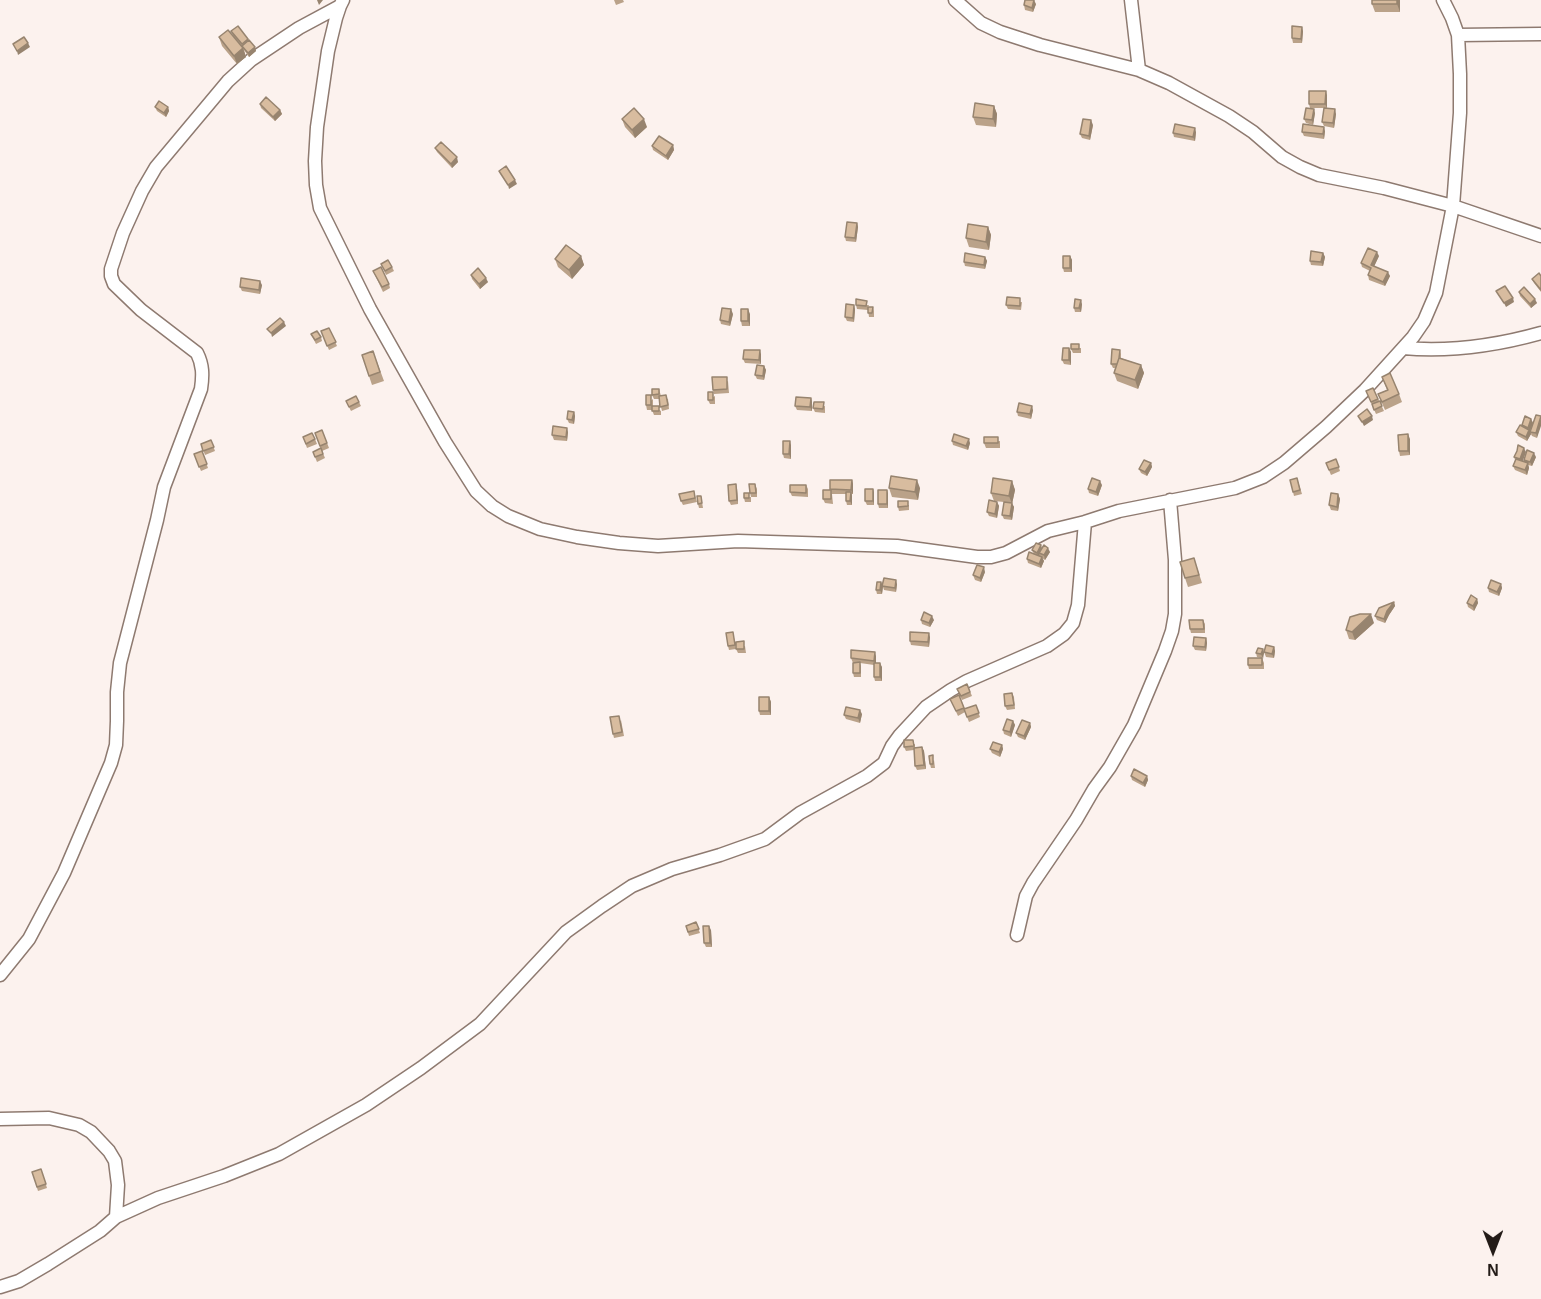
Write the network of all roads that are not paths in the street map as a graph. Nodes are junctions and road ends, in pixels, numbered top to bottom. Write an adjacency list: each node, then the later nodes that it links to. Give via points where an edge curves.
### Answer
1 (955, 0): 7 (street, via 981,23 1000,32)
2 (1131, 0): 7 (street)
3 (1443, 0): 6 (street)
4 (341, 3): 13 (street, via 328,51 317,127 315,161 320,208 370,309 445,442 476,491 492,506 540,529 619,543 876,545 976,557 1006,553 1038,535); 15 (street, via 250,60 228,81 156,167 116,251 111,269 114,284 197,353 203,374 201,389 164,487 120,663 116,745 111,763 64,873 29,939)
5 (1541, 34): 6 (street)
6 (1458, 35): 8 (street, via 1460,113)
7 (1139, 70): 8 (street, via 1229,116 1300,167 1319,175)
8 (1453, 206): 9 (street); 11 (street, via 1436,292 1424,321)
9 (1541, 236)
10 (1541, 333): 11 (street, via 1483,346)
11 (1403, 348): 12 (street, via 1365,390 1284,464 1235,488)
12 (1170, 500): 13 (street); 14 (street, via 1175,614 1165,651 1134,725 1026,896)
13 (1084, 522): 17 (street, via 1078,605 1073,623 1064,634 1047,646 967,681 926,707 900,735 884,763 867,776 800,813 765,839 632,886 566,932 480,1024 366,1105 279,1154 158,1198)
14 (1017, 935)
15 (0, 975)
16 (0, 1119): 17 (street, via 49,1118 91,1132 115,1161)
17 (116, 1218): 18 (street, via 48,1264)
18 (0, 1287)

